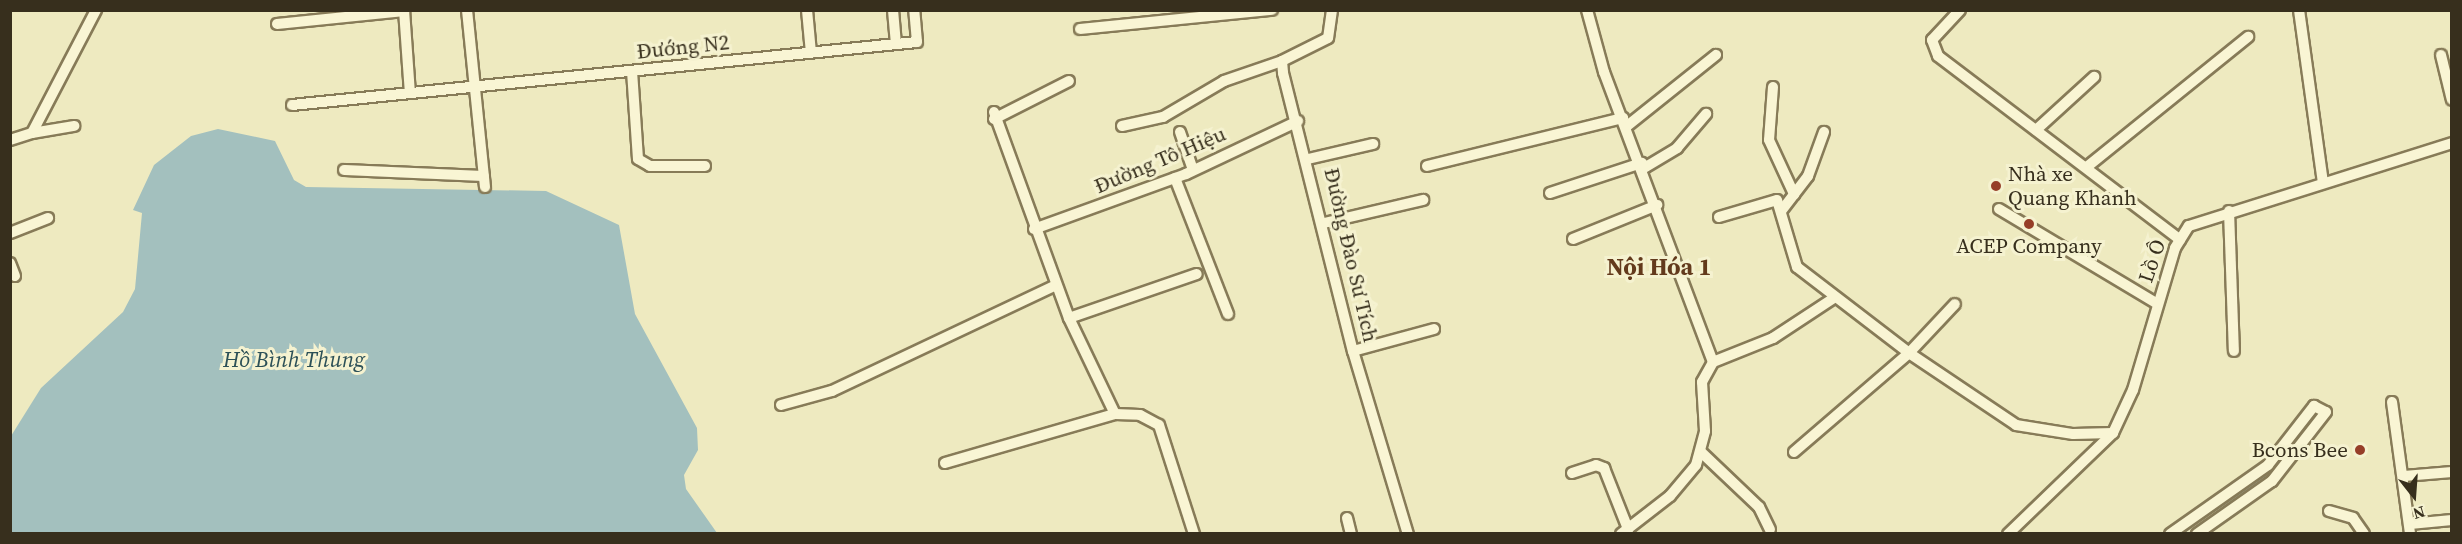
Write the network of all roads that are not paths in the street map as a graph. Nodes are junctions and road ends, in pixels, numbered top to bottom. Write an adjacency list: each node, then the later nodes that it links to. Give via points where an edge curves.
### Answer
1 (96, 10): 36 (street)
2 (466, 10): 23 (street)
3 (807, 10): 16 (street)
4 (893, 10): 15 (street)
5 (914, 10): 15 (street, Đướng N2, via 917,42)
6 (1272, 10): 13 (street)
7 (1332, 10): 19 (street, via 1328,38)
8 (1587, 10): 30 (street)
9 (1960, 10): 33 (street, via 1932,40 1932,48)
10 (2300, 10): 48 (street)
11 (404, 11): 12 (street); 25 (street)
12 (277, 24)
13 (1080, 29)
14 (2248, 37): 44 (street)
15 (896, 44): 16 (street, Đướng N2)
16 (811, 53): 20 (street, Đướng N2)
17 (1716, 55): 30 (street)
18 (2441, 55): 26 (street)
19 (1282, 61): 29 (street, Đường Đào Sư Tích); 32 (street, via 1224,81 1162,117)
20 (632, 72): 23 (street, Đướng N2); 41 (street, via 638,159 650,166)
21 (2094, 77): 33 (street)
22 (1068, 81): 59 (street, via 994,116)
23 (474, 87): 25 (street, Đướng N2); 45 (street, via 484,182)
24 (1773, 87): 50 (street, via 1769,140)
25 (410, 93): 27 (street, Đướng N2)
26 (2451, 100)
27 (292, 105)
28 (1706, 114): 43 (street, via 1677,148)
29 (1298, 121): 40 (street, Đường Đào Sư Tích); 46 (street, Đường Tô Hiệu)
30 (1625, 122): 42 (street); 43 (street)
31 (74, 126): 36 (street)
32 (1122, 126)
33 (2036, 130): 44 (street)
34 (1180, 132): 46 (street)
35 (1824, 132): 50 (street, via 1812,168)
36 (32, 133): 37 (street)
37 (10, 140)
38 (2451, 143): 48 (street, Lồ Ô)
39 (1373, 144): 40 (street)
40 (1308, 159): 58 (street, Đường Đào Sư Tích)
41 (705, 166)
42 (1427, 166)
43 (1643, 166): 49 (street); 52 (street)
44 (2088, 166): 62 (street)
45 (344, 170)
46 (1193, 170): 47 (street, Đường Tô Hiệu)
47 (1175, 178): 59 (street, Đường Tô Hiệu); 70 (street)
48 (2323, 182): 55 (street, Lồ Ô)
49 (1550, 193)
50 (1794, 194): 54 (street)
51 (1422, 200): 58 (street)
52 (1657, 205): 61 (street); 76 (street, via 1678,278)
53 (1999, 209): 69 (street)
54 (1782, 210): 56 (street, via 1774,199); 67 (street, via 1797,267)
55 (2229, 211): 62 (street, Lồ Ô, via 2190,226); 74 (street)
56 (1719, 217)
57 (48, 218): 60 (street)
58 (1324, 223): 73 (street, Đường Đào Sư Tích)
59 (1034, 229): 66 (street)
60 (10, 234)
61 (1573, 239)
62 (2180, 240): 69 (street, Lồ Ô)
63 (10, 263): 65 (street)
64 (1197, 274): 71 (street)
65 (15, 276)
66 (1056, 285): 71 (street); 78 (street, via 831,391)
67 (1834, 297): 75 (street); 76 (street, via 1773,338)
68 (1955, 304): 75 (street)
69 (2158, 304): 80 (street, Lồ Ô, via 2133,390)
70 (1228, 314)
71 (1069, 318): 79 (street)
72 (1434, 329): 73 (street)
73 (1353, 351): 96 (street, Đường Đào Sư Tích)
74 (2234, 351)
75 (1909, 353): 80 (street, via 2016,425); 82 (street)
76 (1713, 362): 81 (street, via 1702,382)
77 (2392, 402): 86 (street)
78 (781, 405)
79 (1115, 414): 83 (street); 94 (street, via 1140,415 1160,425)
80 (2113, 434): 97 (street, Lồ Ô)
81 (1701, 452): 91 (street, via 1759,507); 92 (street, via 1670,496)
82 (1794, 452)
83 (945, 464)
84 (2451, 472): 86 (street)
85 (1572, 474): 92 (street, via 1596,465 1604,468)
86 (2404, 476): 90 (street)
87 (2329, 512): 99 (street, via 2353,518)
88 (1347, 518): 95 (street)
89 (2451, 520): 90 (street)
90 (2410, 529)
91 (1770, 530)
92 (1625, 531)
93 (2176, 532): 98 (street, via 2268,465 2314,406 2326,412 2272,481)
94 (1194, 534)
95 (1351, 534)
96 (1408, 534)
97 (2008, 534)
98 (2197, 534)
99 (2364, 534)

